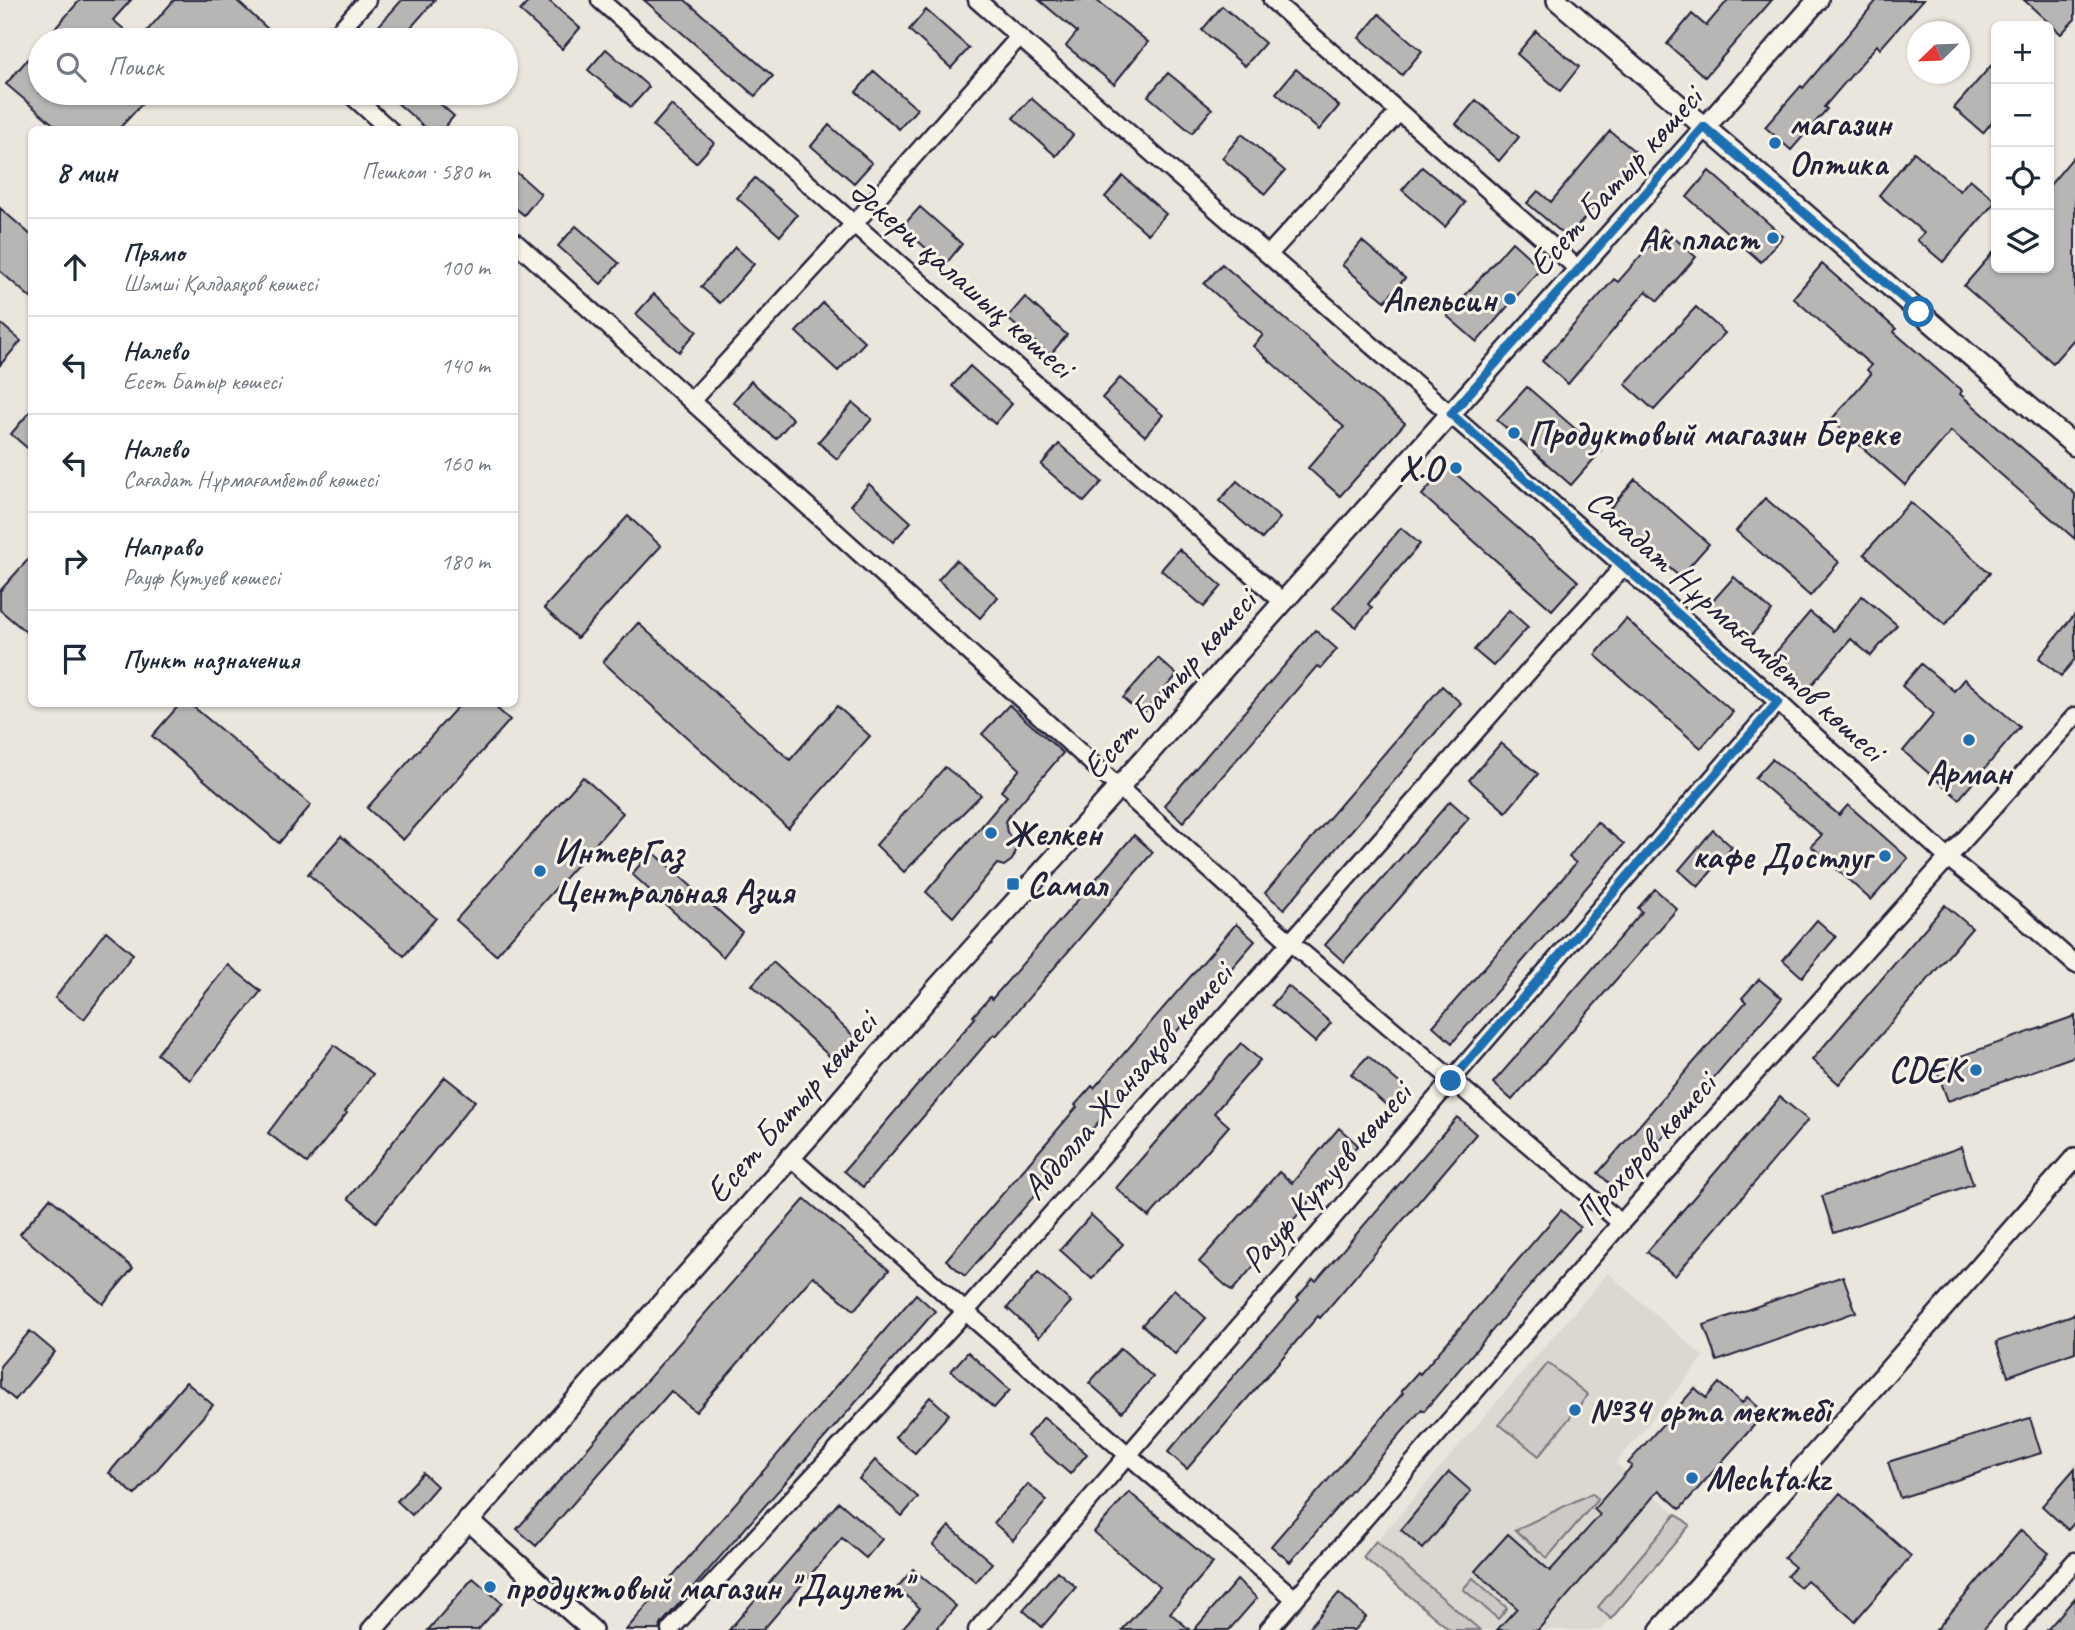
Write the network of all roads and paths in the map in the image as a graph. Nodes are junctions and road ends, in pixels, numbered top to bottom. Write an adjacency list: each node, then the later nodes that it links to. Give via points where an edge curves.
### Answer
1 (367, 0): 7 (street)
2 (600, 0): 13 (street, Әскери қалашық көшесі)
3 (977, 0): 8 (street, Сағадат Нұрмағамбетов көшесі)
4 (1272, 0): 10 (street)
5 (1557, 0): 12 (street)
6 (1818, 0): 12 (street, Есет Батыр көшесі)
7 (342, 28)
8 (1019, 37): 13 (street); 15 (street, Сағадат Нұрмағамбетов көшесі)
9 (362, 105): 11 (street)
10 (1399, 112): 15 (street); 16 (street)
11 (386, 126)
12 (1704, 127): 16 (street, Есет Батыр көшесі); 19 (street)
13 (853, 225): 17 (street); 21 (street, Әскери қалашық көшесі)
14 (518, 245): 17 (street)
15 (1269, 254): 18 (street, Сағадат Нұрмағамбетов көшесі)
16 (1578, 269): 18 (street, Есет Батыр көшесі)
17 (692, 400): 24 (street)
18 (1451, 414): 20 (street, Сағадат Нұрмағамбетов көшесі); 21 (street, Есет Батыр көшесі)
19 (2075, 446)
20 (1624, 566): 22 (street, Сағадат Нұрмағамбетов көшесі); 26 (street, Абдолла Жанзақов көшесі)
21 (1283, 602): 24 (street, Есет Батыр көшесі)
22 (1778, 702): 25 (street, Сағадат Нұрмағамбетов көшесі); 28 (street, Рауф Кутуев көшесі)
23 (2075, 716): 25 (street, Прохоров көшесі)
24 (1118, 788): 26 (street); 29 (street, Есет Батыр көшесі)
25 (1948, 858): 27 (street, Сағадат Нұрмағамбетов көшесі); 31 (street, Прохоров көшесі)
26 (1291, 943): 28 (street); 32 (street, Абдолла Жанзақов көшесі)
27 (2075, 964)
28 (1451, 1081): 31 (street); 33 (street, Рауф Кутуев көшесі)
29 (789, 1156): 32 (street); 34 (street, Есет Батыр көшесі)
30 (2075, 1158): 42 (street)
31 (1620, 1223): 36 (street, Прохоров көшесі)
32 (965, 1312): 33 (street); 39 (street, Абдолла Жанзақов көшесі)
33 (1127, 1454): 36 (street); 40 (street, Рауф Кутуев көшесі)
34 (468, 1520): 37 (street, Есет Батыр көшесі); 38 (street)
35 (2075, 1561): 43 (street)
36 (1295, 1599): 41 (street, Прохоров көшесі)
37 (372, 1630)
38 (592, 1630)
39 (670, 1630)
40 (976, 1630)
41 (1268, 1630)
42 (1660, 1630)
43 (2014, 1630)

